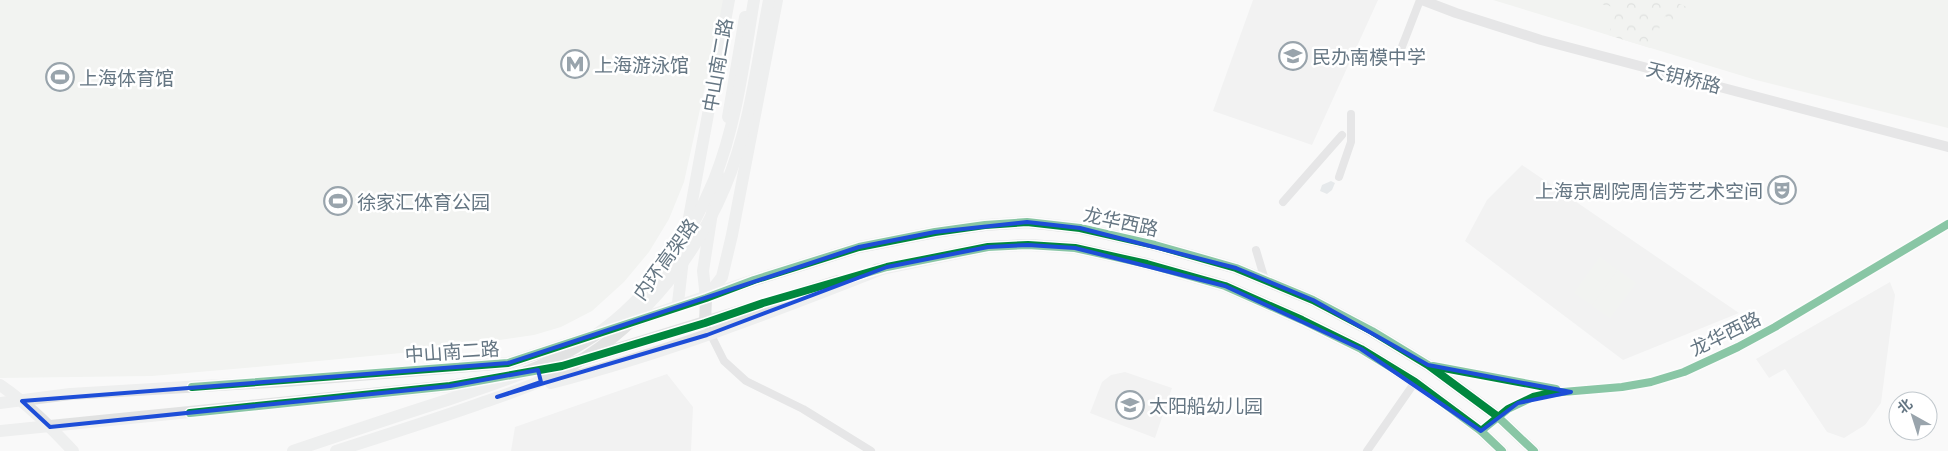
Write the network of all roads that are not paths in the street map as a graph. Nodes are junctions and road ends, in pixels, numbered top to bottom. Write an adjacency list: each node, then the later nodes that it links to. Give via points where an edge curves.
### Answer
1 (730, 0): 19 (main road, 中山南二路, via 686,231)
2 (748, 0): 7 (main road); 18 (main road, 中山南二路, via 703,271)
3 (754, 0): 7 (main road, 内环高架路)
4 (769, 0): 25 (main road, 内环高架路, via 749,107 734,162 725,187 696,241 657,295 606,344 560,373)
5 (777, 0): 18 (main road, via 722,277)
6 (1421, 0): 8 (street); 11 (street, 天钥桥路, via 1541,40)
7 (749, 30): 32 (main road, 内环高架路, via 737,105 714,179 682,241 631,306 584,343 525,372)
8 (1398, 57)
9 (1351, 114): 12 (street, via 1351,142)
10 (1342, 135): 13 (street)
11 (1948, 147)
12 (1339, 177)
13 (1282, 202)
14 (1948, 224): 24 (street, 龙华西路, via 1775,327 1699,365 1652,382)
15 (1256, 250): 17 (street)
16 (886, 267): 20 (main road, 龙华西路); 22 (main road, 龙华西路, via 988,247 1075,248 1225,286 1361,349); 25 (main road, via 667,349)
17 (1265, 280): 18 (main road, 龙华西路, via 1236,268 1155,245 1080,228 1027,222 935,232 859,247); 21 (main road, 龙华西路, via 1318,303)
18 (706, 298): 19 (main road, 中山南二路); 20 (main road, 中山南二路)
19 (675, 308): 26 (main road, 中山南二路, via 508,364 70,394)
20 (705, 323): 28 (main road, 中山南二路, via 562,366 450,386); 35 (street, via 724,361 746,381 803,409)
21 (1428, 365): 24 (street); 27 (main road, 龙华西路)
22 (1415, 382): 29 (main road, 龙华西路); 36 (street)
23 (0, 385): 31 (main road, via 19,397)
24 (1571, 392): 27 (street, 龙华西路, via 1533,397 1518,402)
25 (498, 398): 30 (main road, 内环高架路)
26 (0, 403)
27 (1497, 416): 29 (street, 龙华西路); 38 (main road)
28 (0, 431)
29 (1481, 431): 37 (main road)
30 (360, 443): 33 (main road, 内环高架路); 34 (main road)
31 (73, 451)
32 (293, 451)
33 (336, 451)
34 (344, 451)
35 (871, 451)
36 (1367, 451)
37 (1502, 451)
38 (1534, 451)

